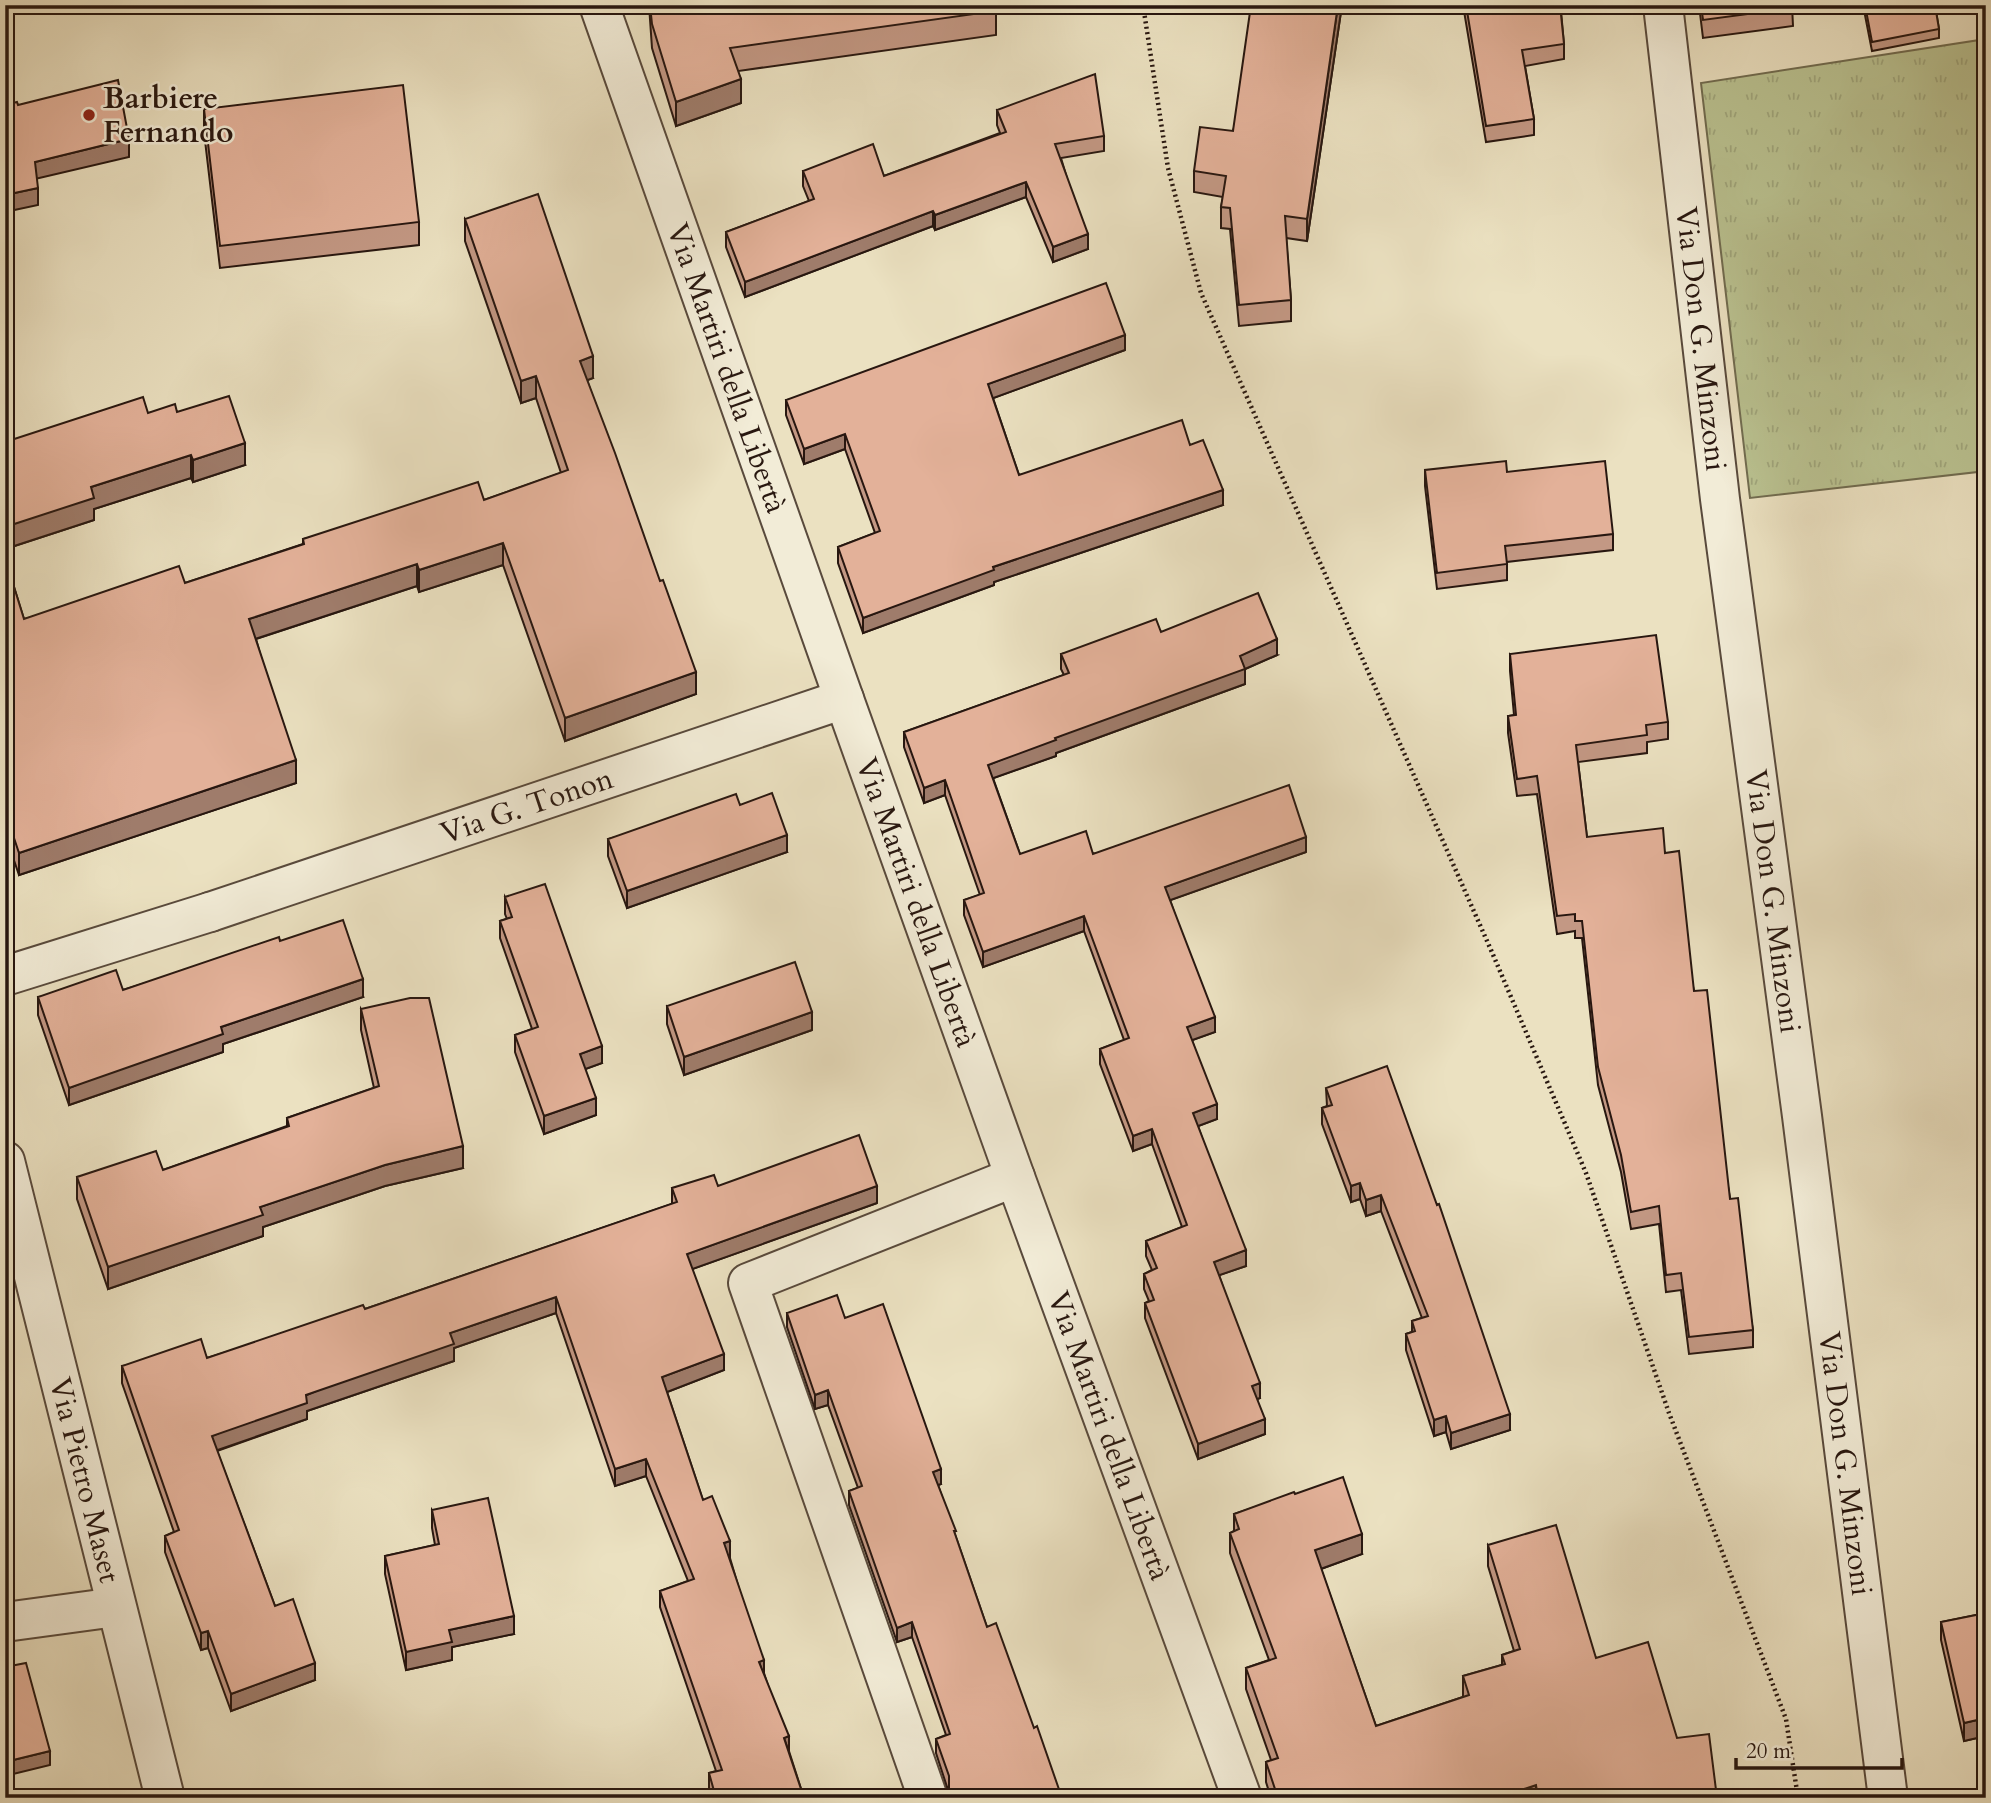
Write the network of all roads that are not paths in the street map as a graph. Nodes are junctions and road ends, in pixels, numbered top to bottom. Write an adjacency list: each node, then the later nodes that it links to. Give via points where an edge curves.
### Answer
1 (600, 5): 3 (street, Via Martiri della Libertà)
2 (1662, 5): 12 (street, Via Don G. Minzoni, via 1720,499)
3 (844, 699): 4 (street, Via G. Tonon); 6 (street, Via Martiri della Libertà)
4 (5, 976)
5 (5, 1161): 7 (street, Via Pietro Maset)
6 (1015, 1177): 10 (street, via 748,1283); 11 (street, Via Martiri della Libertà)
7 (116, 1606): 8 (street); 9 (street, Via Pietro Maset)
8 (5, 1622)
9 (165, 1798)
10 (928, 1798)
11 (1242, 1798)
12 (1888, 1798)

